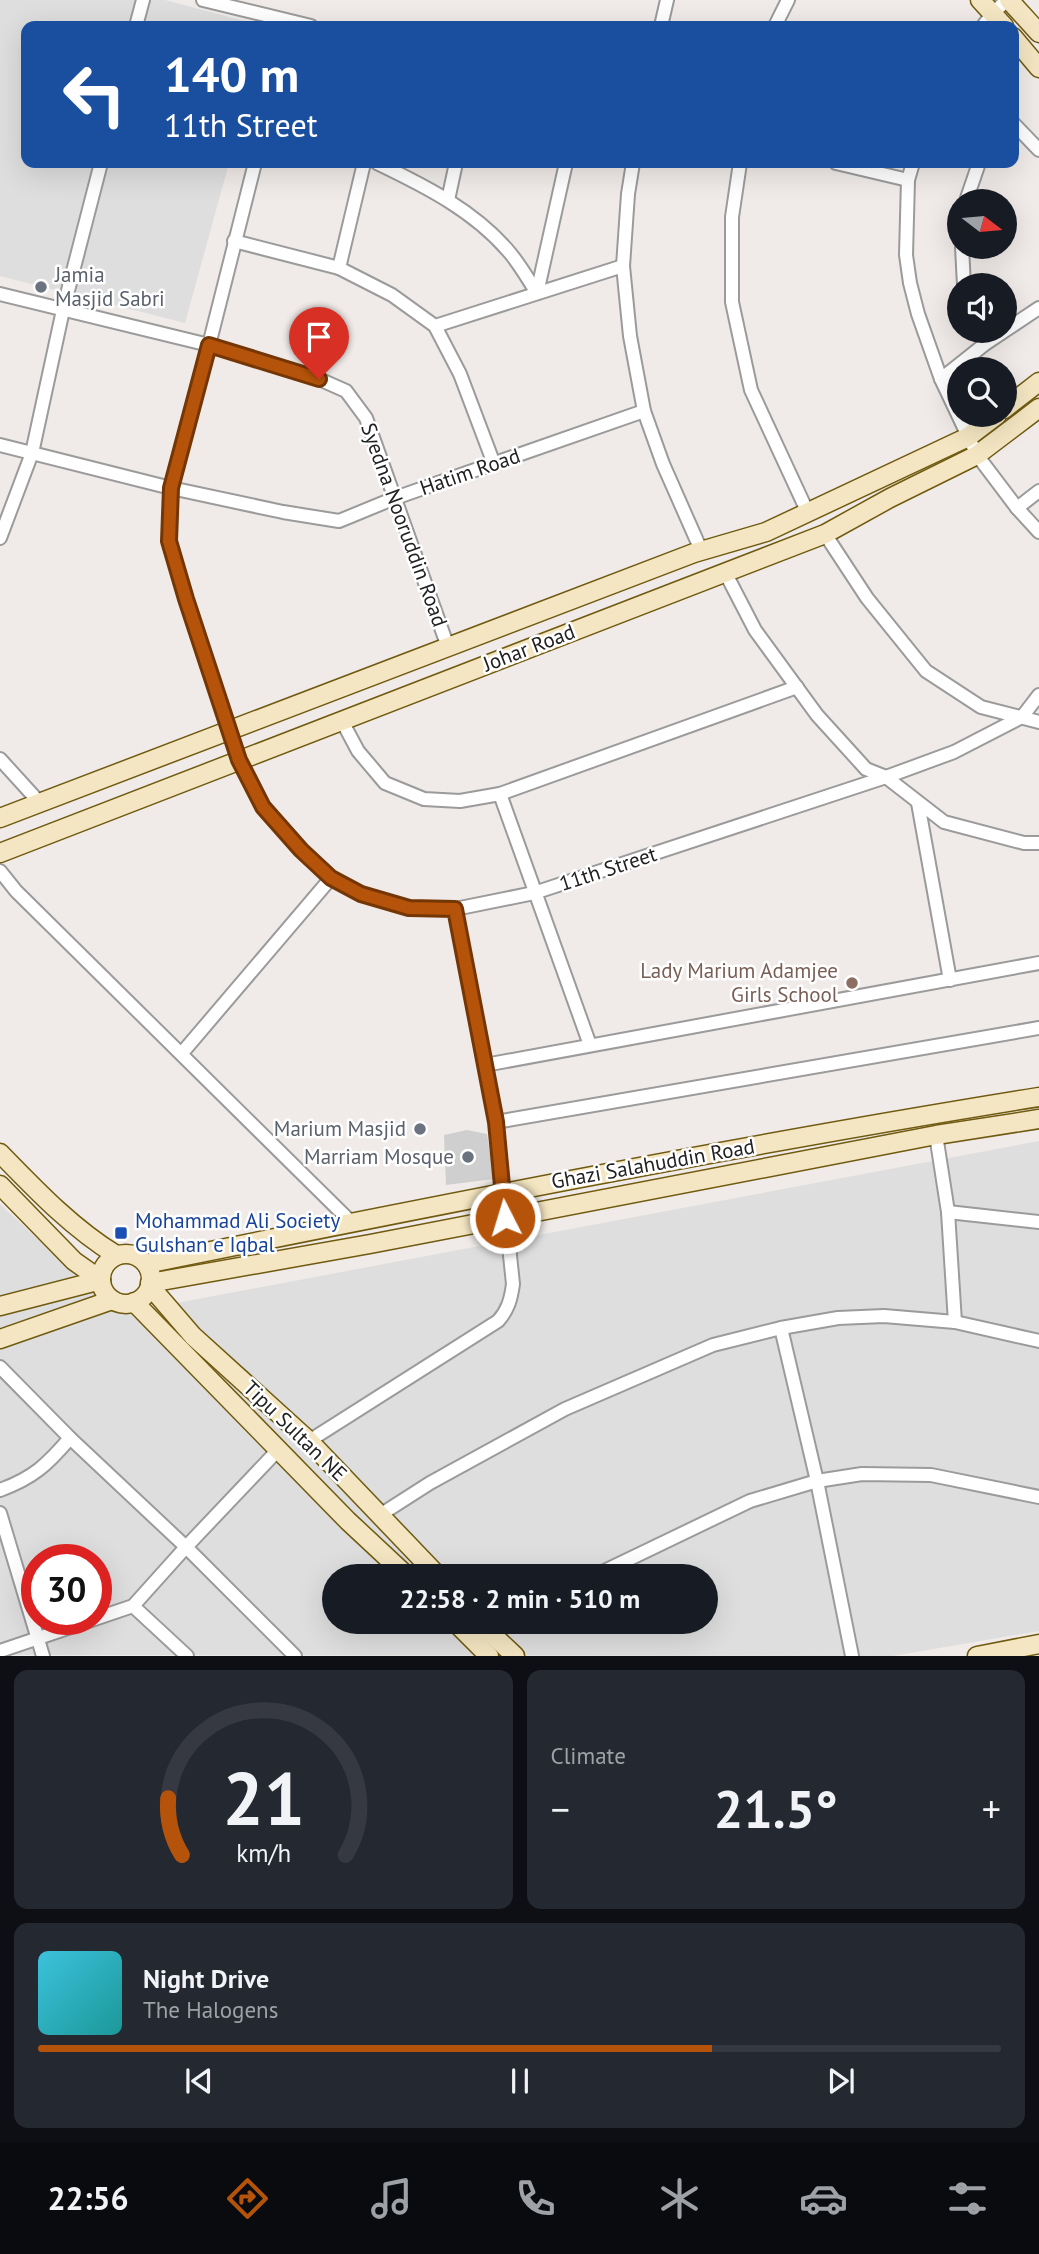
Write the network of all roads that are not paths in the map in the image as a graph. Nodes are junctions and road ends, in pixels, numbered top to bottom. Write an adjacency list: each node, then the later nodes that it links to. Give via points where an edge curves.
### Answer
1 (143, 0): 7 (street)
2 (203, 0): 8 (street)
3 (667, 0): 9 (street)
4 (788, 0): 10 (street)
5 (1008, 0): 6 (street); 11 (street)
6 (990, 16)
7 (137, 21)
8 (280, 21)
9 (662, 21)
10 (778, 21)
11 (1039, 33)
12 (1019, 44): 13 (street)
13 (1039, 68)
14 (1019, 129): 15 (street)
15 (1039, 150)
16 (100, 168): 36 (street)
17 (254, 168): 30 (street, 11th Street)
18 (363, 168): 32 (street)
19 (387, 168): 29 (street)
20 (455, 168): 29 (street)
21 (565, 168): 33 (street)
22 (632, 168): 31 (street)
23 (739, 168): 55 (street, via 732,217 732,302 751,390)
24 (857, 168): 27 (street)
25 (912, 168): 27 (street)
26 (977, 168): 28 (street)
27 (908, 180): 40 (street, via 910,283)
28 (970, 189)
29 (448, 200): 33 (street, via 509,252)
30 (234, 241): 32 (street); 39 (street, 11th Street)
31 (623, 266): 33 (street); 44 (street)
32 (339, 268): 37 (street, via 392,295)
33 (537, 293): 37 (street)
34 (0, 294): 36 (street, Syedna Nooruddin Road)
35 (1039, 308): 38 (street)
36 (63, 310): 39 (street, Syedna Nooruddin Road); 48 (street)
37 (435, 326): 50 (street, via 460,373)
38 (985, 344): 40 (street)
39 (209, 345): 51 (street, 11th Street); 53 (street, Syedna Nooruddin Road, via 345,391 366,418)
40 (941, 379): 46 (street)
41 (1039, 382): 42 (street)
42 (1017, 399)
43 (1039, 408): 49 (street, Johar Road)
44 (644, 411): 50 (street, Hatim Road); 59 (street)
45 (980, 427): 46 (street, Johar Road)
46 (968, 436): 49 (street); 55 (street, Johar Road)
47 (0, 445): 48 (street, Hatim Road)
48 (32, 453): 51 (street, Hatim Road); 58 (street)
49 (977, 455): 54 (street); 57 (street, Johar Road)
50 (494, 464): 53 (street, Hatim Road)
51 (171, 488): 53 (street, Hatim Road, via 339,521); 70 (street, 11th Street, via 169,541)
52 (1039, 491): 54 (street)
53 (395, 498): 62 (street, Syedna Nooruddin Road)
54 (1017, 509): 56 (street)
55 (808, 513): 59 (street, Johar Road, via 766,532)
56 (1039, 532)
57 (825, 534): 60 (street, Johar Road); 67 (street, via 867,598 926,671 981,707)
58 (0, 538)
59 (698, 552): 61 (street); 62 (street, Johar Road)
60 (726, 574): 61 (street, Johar Road); 65 (street, via 755,630)
61 (707, 580): 64 (street, Johar Road)
62 (448, 647): 63 (street, Johar Road)
63 (430, 653): 64 (street); 70 (street, Johar Road)
64 (442, 681): 68 (street, Johar Road)
65 (797, 687): 73 (street, via 866,769); 74 (street)
66 (1039, 695): 67 (street, 11th Street)
67 (1022, 717): 69 (street); 73 (street, 11th Street, via 954,752)
68 (342, 720): 72 (street, Johar Road); 74 (street, via 358,751 385,783 424,799 460,801)
69 (1039, 722)
70 (231, 731): 72 (street, 11th Street); 75 (street, Johar Road)
71 (0, 759): 75 (street)
72 (239, 760): 79 (street, Johar Road); 81 (street, 11th Street, via 263,807)
73 (886, 777): 76 (street); 82 (street, 11th Street)
74 (500, 794): 82 (street)
75 (40, 803): 77 (street, Johar Road)
76 (918, 803): 78 (street, via 944,822); 85 (street)
77 (0, 818)
78 (1039, 844)
79 (0, 853)
80 (0, 871): 88 (street)
81 (331, 878): 83 (street, 11th Street, via 361,894 409,908); 88 (street)
82 (534, 893): 83 (street, 11th Street); 87 (street)
83 (455, 909): 89 (street)
84 (1039, 964): 85 (street)
85 (950, 980): 87 (street)
86 (1039, 1028): 92 (street)
87 (590, 1045): 89 (street)
88 (182, 1053): 99 (street)
89 (485, 1065): 92 (street)
90 (1039, 1097): 96 (street, Ghazi Salahuddin Road)
91 (1039, 1119): 93 (street, Ghazi Salahuddin Road)
92 (496, 1122): 96 (street)
93 (936, 1135): 97 (street); 98 (street, Ghazi Salahuddin Road)
94 (0, 1153): 101 (street, via 90,1240)
95 (0, 1185): 103 (street, via 74,1261)
96 (503, 1192): 98 (street); 99 (street, Ghazi Salahuddin Road)
97 (948, 1212): 100 (street); 108 (street)
98 (505, 1218): 104 (street, Ghazi Salahuddin Road); 114 (street, via 513,1284 506,1312)
99 (351, 1222): 102 (street, Ghazi Salahuddin Road)
100 (1039, 1222)
101 (116, 1255): 102 (street, via 135,1255); 103 (street, via 104,1265)
102 (146, 1264): 104 (street)
103 (100, 1280): 105 (street); 107 (street)
104 (150, 1284): 106 (street); 114 (street, Tipu Sultan NE, via 193,1336)
105 (112, 1300): 106 (street); 110 (street)
106 (134, 1302): 115 (street)
107 (0, 1306)
108 (955, 1322): 109 (street, via 838,1318); 111 (street)
109 (781, 1328): 116 (street); 120 (street, via 713,1345 565,1409)
110 (0, 1339)
111 (1039, 1341)
112 (0, 1367): 113 (street)
113 (70, 1438): 117 (street, via 47,1465); 121 (street)
114 (309, 1441): 120 (street, Tipu Sultan NE)
115 (278, 1450): 121 (street); 122 (street)
116 (817, 1481): 118 (street, via 862,1474 931,1475); 124 (street, via 750,1501); 136 (street)
117 (0, 1490)
118 (1039, 1497)
119 (0, 1513): 128 (street)
120 (380, 1515): 123 (street, Tipu Sultan NE)
121 (186, 1547): 125 (street); 133 (street)
122 (394, 1564)
123 (427, 1564)
124 (619, 1564)
125 (134, 1606): 128 (street); 132 (street)
126 (467, 1634): 134 (street)
127 (494, 1634): 135 (street)
128 (39, 1639): 130 (street); 131 (street)
129 (1039, 1644): 137 (street)
130 (0, 1651)
131 (43, 1656)
132 (187, 1656)
133 (295, 1656)
134 (489, 1656)
135 (515, 1656)
136 (852, 1656)
137 (977, 1656)

